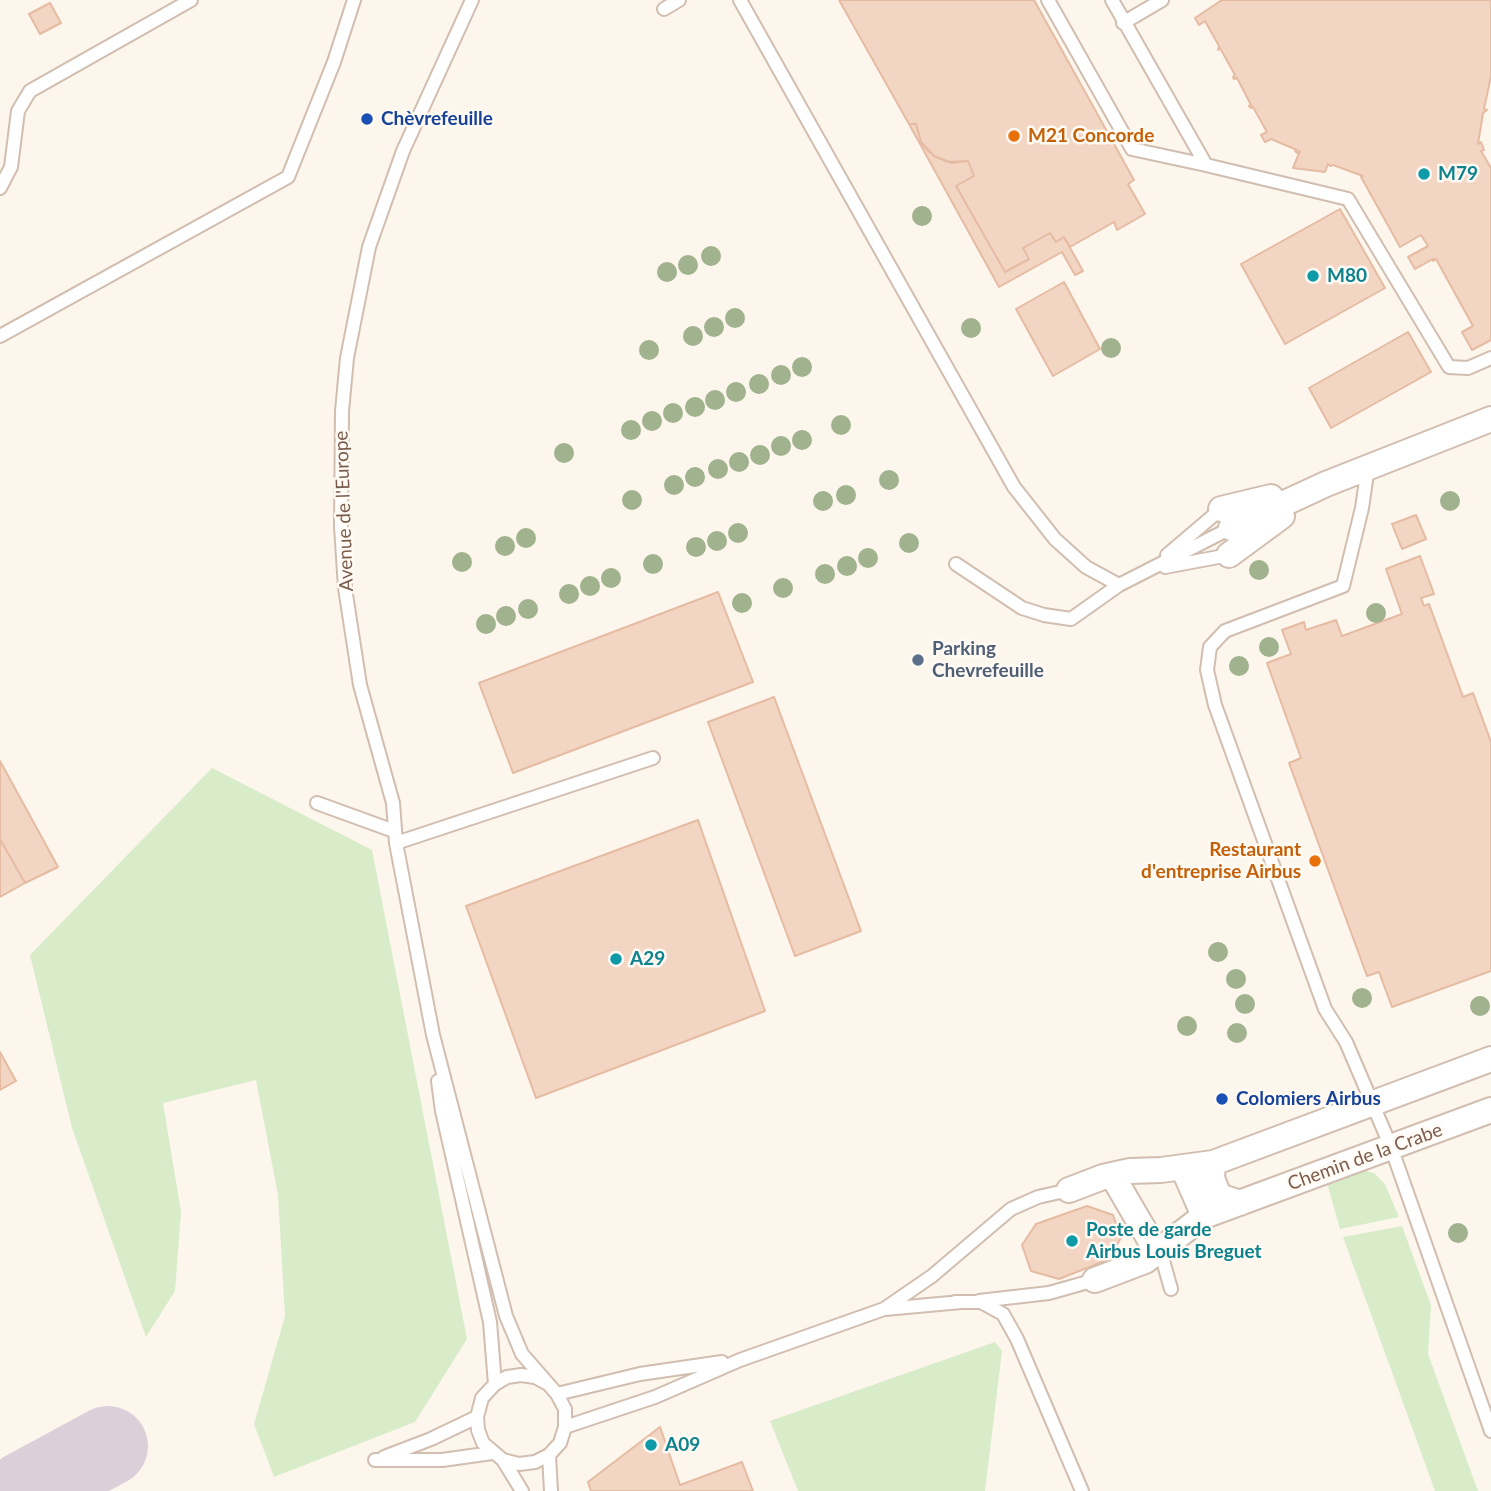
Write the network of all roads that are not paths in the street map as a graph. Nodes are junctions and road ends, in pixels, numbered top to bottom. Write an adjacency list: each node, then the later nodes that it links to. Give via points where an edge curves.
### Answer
1 (191, 0): 12 (lane, via 30,91 18,111 11,167)
2 (354, 0): 13 (lane, via 288,177)
3 (472, 0): 25 (lane, Avenue de l'Europe, via 402,151 369,247 347,358 342,411 345,588 360,685 393,803)
4 (679, 0): 9 (lane)
5 (740, 0): 22 (lane, via 1014,487 1055,538 1086,566)
6 (1048, 0): 11 (lane, via 1132,149)
7 (1112, 0): 10 (lane)
8 (1162, 0): 10 (lane)
9 (664, 9)
10 (1124, 23): 11 (lane)
11 (1206, 164): 14 (lane, via 1348,199 1449,367 1468,368)
12 (0, 188)
13 (0, 336)
14 (1491, 358)
15 (1491, 419): 16 (street)
16 (1368, 467): 17 (street); 28 (lane, via 1343,586 1226,631 1210,646 1207,670 1215,705 1325,1009 1346,1042)
17 (1326, 484): 18 (street); 19 (street)
18 (1226, 519): 21 (lane); 21 (lane)
19 (1229, 555): 21 (lane)
20 (956, 564): 22 (lane, via 1022,608 1071,619)
21 (1151, 569): 22 (lane)
22 (1119, 585)
23 (653, 758): 25 (lane)
24 (317, 803): 25 (lane)
25 (395, 837): 26 (lane, Avenue de l'Europe)
26 (433, 1035): 43 (lane, via 442,1111 490,1322); 44 (lane, via 506,1315 522,1354)
27 (1491, 1059): 28 (street)
28 (1373, 1103): 30 (lane); 31 (street)
29 (1491, 1110): 30 (street, Chemin de la Crabe)
30 (1391, 1147): 35 (street, Chemin de la Crabe); 48 (lane)
31 (1213, 1163): 32 (street); 35 (street, via 1212,1178 1219,1196)
32 (1183, 1168): 33 (street); 36 (street)
33 (1112, 1175): 34 (street); 37 (street)
34 (1069, 1190): 41 (lane, via 1011,1209 932,1276)
35 (1240, 1203): 36 (street, Chemin de la Crabe)
36 (1205, 1216): 37 (street, Chemin de la Crabe)
37 (1158, 1251): 38 (street, Chemin de la Crabe, via 1145,1261); 39 (lane)
38 (1095, 1280): 40 (lane, via 1035,1296)
39 (1171, 1289)
40 (955, 1302): 41 (lane); 53 (lane, via 981,1302 1003,1314)
41 (884, 1309): 42 (lane)
42 (740, 1360): 45 (lane, via 640,1374); 47 (lane, via 655,1397)
43 (495, 1384): 44 (lane, via 521,1375); 46 (lane, via 482,1398)
44 (548, 1384): 45 (lane)
45 (557, 1394): 47 (lane, via 565,1409)
46 (477, 1417): 50 (lane, via 483,1443); 50 (lane, via 375,1461)
47 (565, 1427): 49 (lane, via 560,1443)
48 (1491, 1431)
49 (549, 1455): 50 (lane, via 519,1464); 52 (lane)
50 (497, 1456): 51 (lane)
51 (522, 1491)
52 (551, 1491)
53 (1082, 1491)

